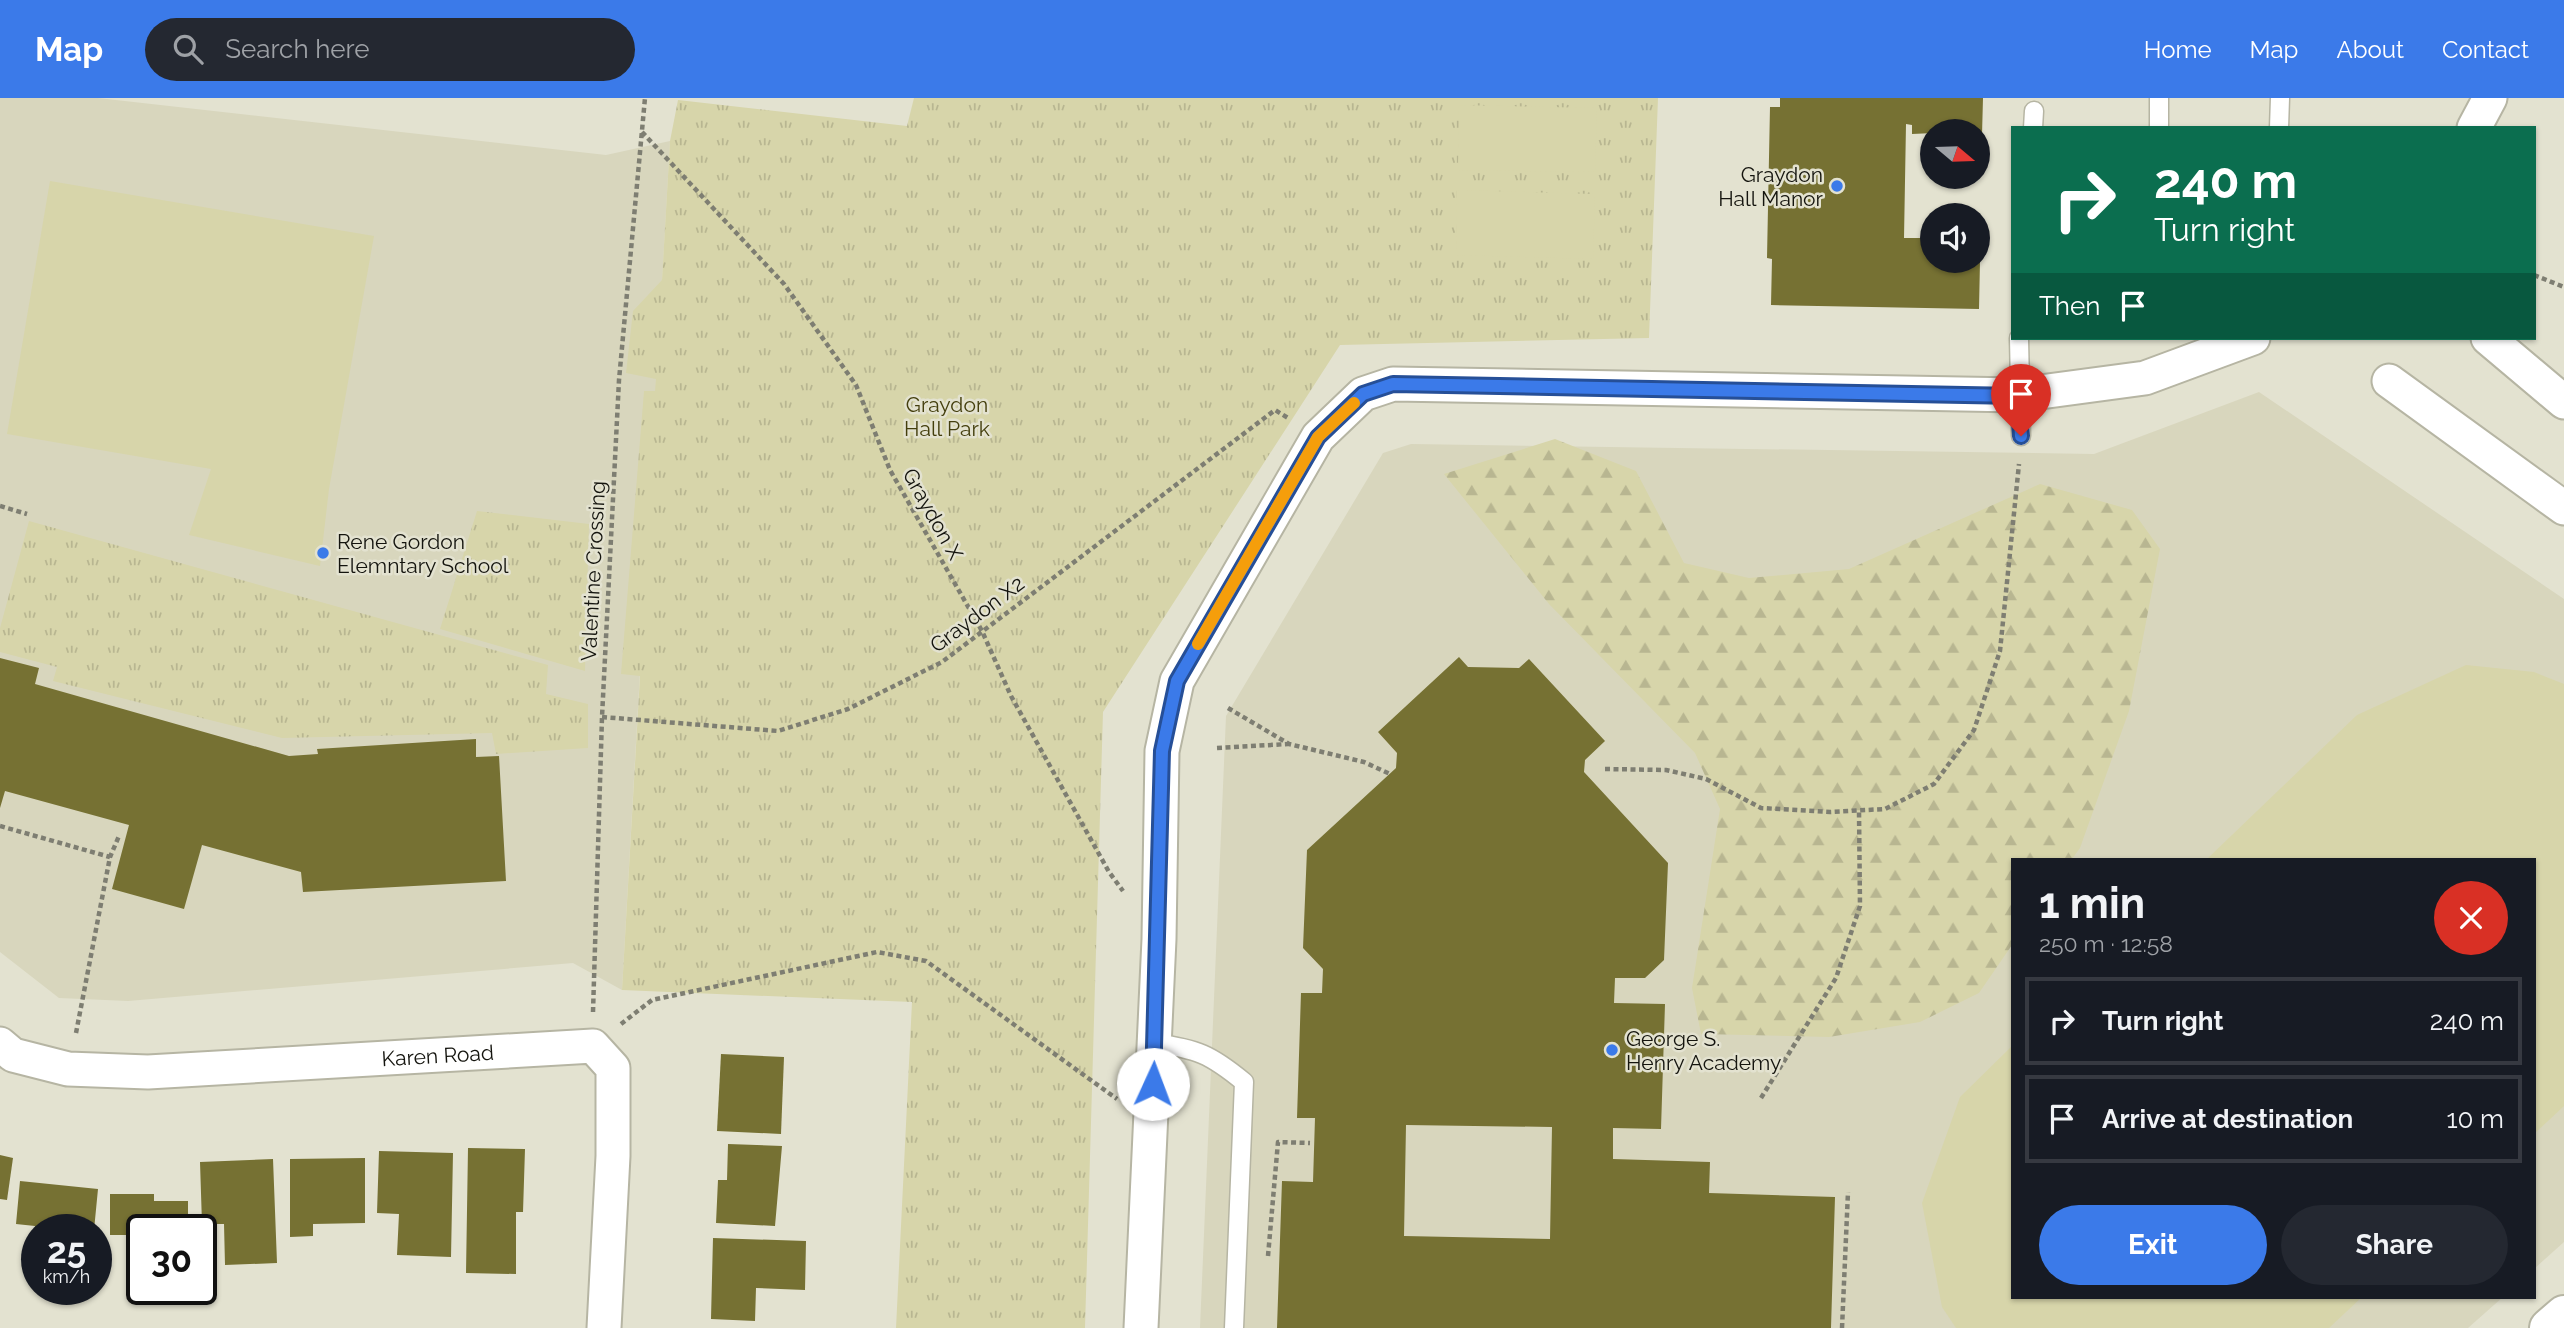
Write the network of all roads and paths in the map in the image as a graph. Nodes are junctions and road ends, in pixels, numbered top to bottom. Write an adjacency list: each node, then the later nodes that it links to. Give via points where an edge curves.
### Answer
1 (645, 98): 8 (path, Valentine Crossing)
2 (2159, 98): 5 (lane)
3 (2280, 98): 6 (lane)
4 (2490, 98): 7 (street)
5 (2159, 126)
6 (2279, 126)
7 (2475, 126)
8 (642, 132): 22 (path, Graydon X, via 784,284 856,385 890,470); 24 (path, Valentine Crossing, via 619,380)
9 (2536, 276): 10 (path)
10 (2564, 287)
11 (2019, 340): 15 (lane)
12 (2248, 340): 15 (street, via 2145,378)
13 (2490, 340): 16 (street)
14 (2389, 381): 19 (street)
15 (2018, 396): 17 (lane); 18 (street, via 1393,384 1363,394)
16 (2564, 402)
17 (2021, 436): 29 (path, via 2000,651 1974,730 1934,784 1885,809)
18 (1318, 437): 22 (path, Graydon X2, via 1275,410); 33 (street, via 1177,681 1162,751)
19 (2560, 497)
20 (0, 506): 21 (path)
21 (27, 514)
22 (982, 631): 24 (path, Graydon X2, via 942,662 848,709 778,731); 33 (path, Graydon X, via 1011,695 1110,872)
23 (1228, 708): 25 (path)
24 (602, 717): 36 (path, Valentine Crossing)
25 (1289, 744): 26 (path); 28 (path, via 1364,762)
26 (1217, 748)
27 (1605, 769): 29 (path, via 1666,770 1706,779 1761,808)
28 (1390, 774)
29 (1859, 811): 38 (path, via 1860,906 1836,978)
30 (0, 826): 32 (path)
31 (119, 836): 32 (path)
32 (110, 857): 37 (path)
33 (1158, 939): 34 (street)
34 (1154, 1043): 39 (street); 46 (lane, via 1193,1048 1244,1082)
35 (0, 1044): 37 (street, Karen Road, via 13,1055)
36 (593, 1046): 37 (street, Karen Road, via 148,1072); 39 (path, via 652,1000 877,952 926,961 1101,1090 1122,1102); 44 (street, via 613,1068)
37 (68, 1069)
38 (1761, 1098)
39 (1152, 1104): 45 (street)
40 (1310, 1143): 42 (path, via 1278,1142 1272,1243)
41 (1847, 1192): 47 (path)
42 (1265, 1267)
43 (2564, 1315): 48 (highway)
44 (604, 1328)
45 (1141, 1328)
46 (1234, 1328)
47 (1842, 1328)
48 (2549, 1328)

